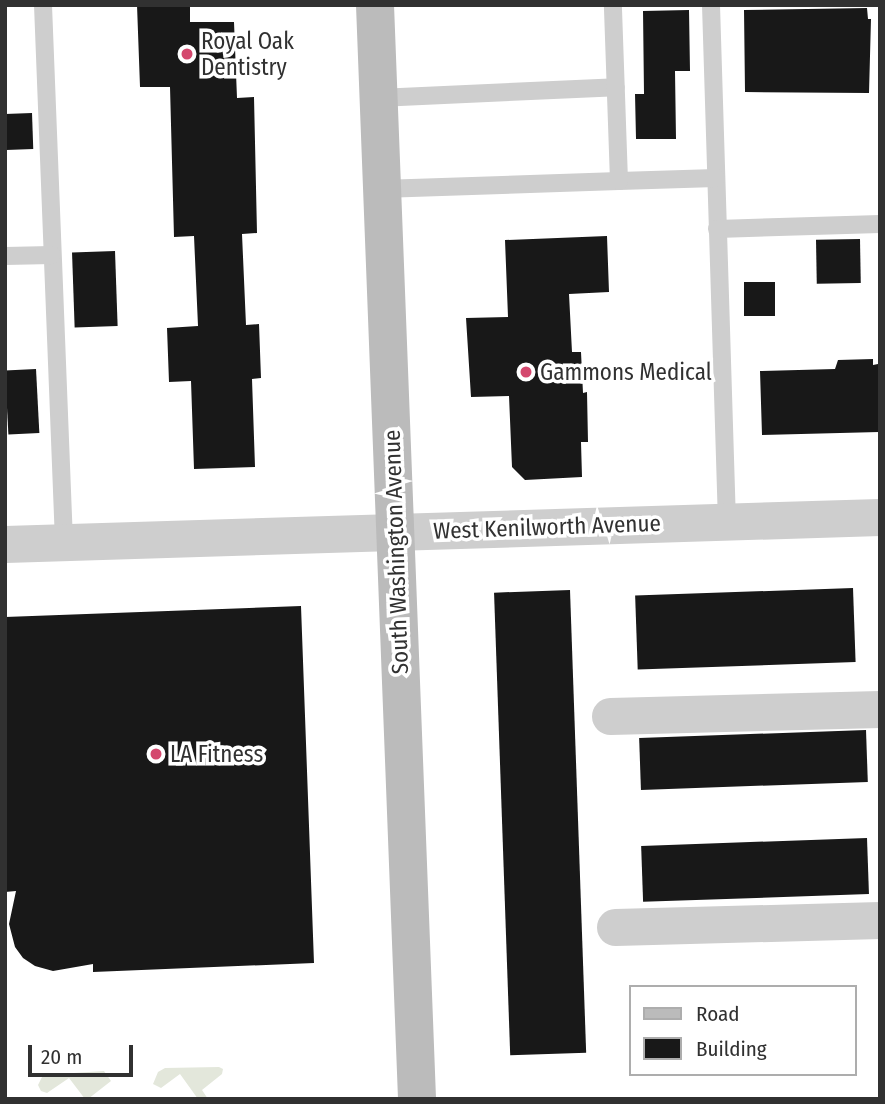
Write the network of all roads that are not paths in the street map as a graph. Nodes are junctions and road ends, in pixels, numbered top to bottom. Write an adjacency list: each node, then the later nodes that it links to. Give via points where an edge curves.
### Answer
1 (43, 5): 12 (lane)
2 (375, 5): 6 (main road, South Washington Avenue)
3 (613, 5): 5 (lane)
4 (711, 5): 7 (lane)
5 (616, 87): 6 (lane); 8 (lane)
6 (378, 98): 9 (main road, South Washington Avenue)
7 (716, 178): 8 (lane); 11 (lane)
8 (619, 181): 9 (lane)
9 (382, 189): 16 (main road, South Washington Avenue)
10 (880, 224): 11 (lane)
11 (717, 229): 15 (lane)
12 (52, 255): 13 (lane); 17 (lane)
13 (5, 256)
14 (880, 517): 15 (street, West Kenilworth Avenue)
15 (727, 523): 16 (street, West Kenilworth Avenue)
16 (395, 532): 17 (street, West Kenilworth Avenue); 23 (main road, South Washington Avenue)
17 (64, 542): 18 (street, West Kenilworth Avenue)
18 (5, 544)
19 (880, 709): 20 (street)
20 (610, 716)
21 (880, 920): 22 (street)
22 (615, 927)
23 (417, 1099)

